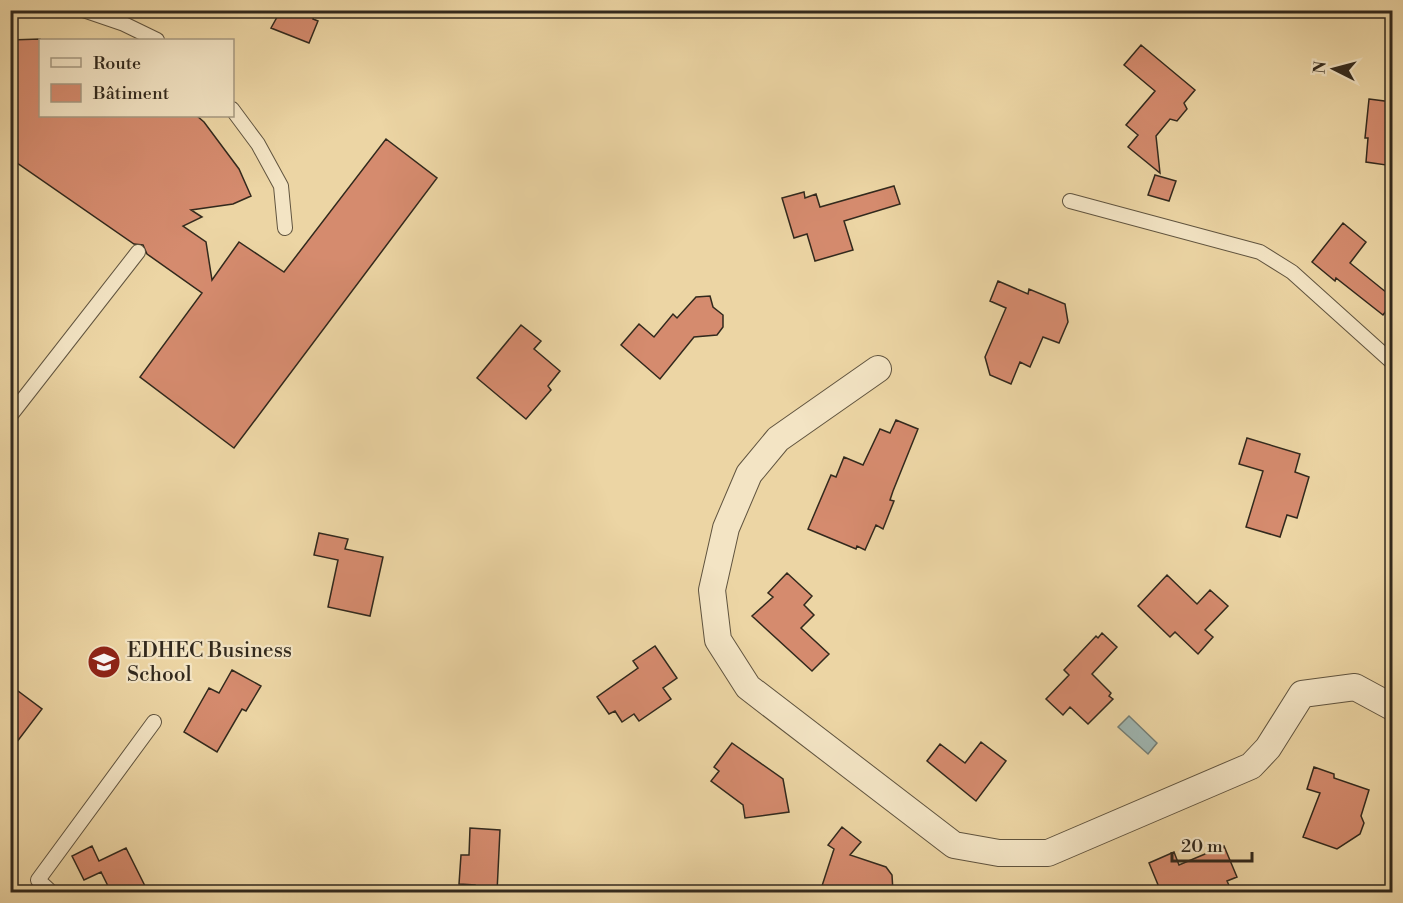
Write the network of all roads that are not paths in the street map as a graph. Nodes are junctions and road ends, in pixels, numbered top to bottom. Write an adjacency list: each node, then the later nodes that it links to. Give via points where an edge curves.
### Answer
1 (83, 10): 2 (lane)
2 (155, 39)
3 (234, 112): 5 (lane, via 258,144 281,186)
4 (1070, 201): 7 (lane, via 1260,252 1292,272)
5 (285, 228)
6 (138, 252): 9 (lane)
7 (1392, 362)
8 (878, 369): 10 (street, via 778,439 749,474 726,528 712,590 718,640 748,687 954,845 999,853 1048,853 1189,793 1251,766 1268,748 1302,694 1355,687)
9 (10, 416)
10 (1392, 707)
11 (154, 722): 12 (lane, via 38,880)
12 (51, 892)

